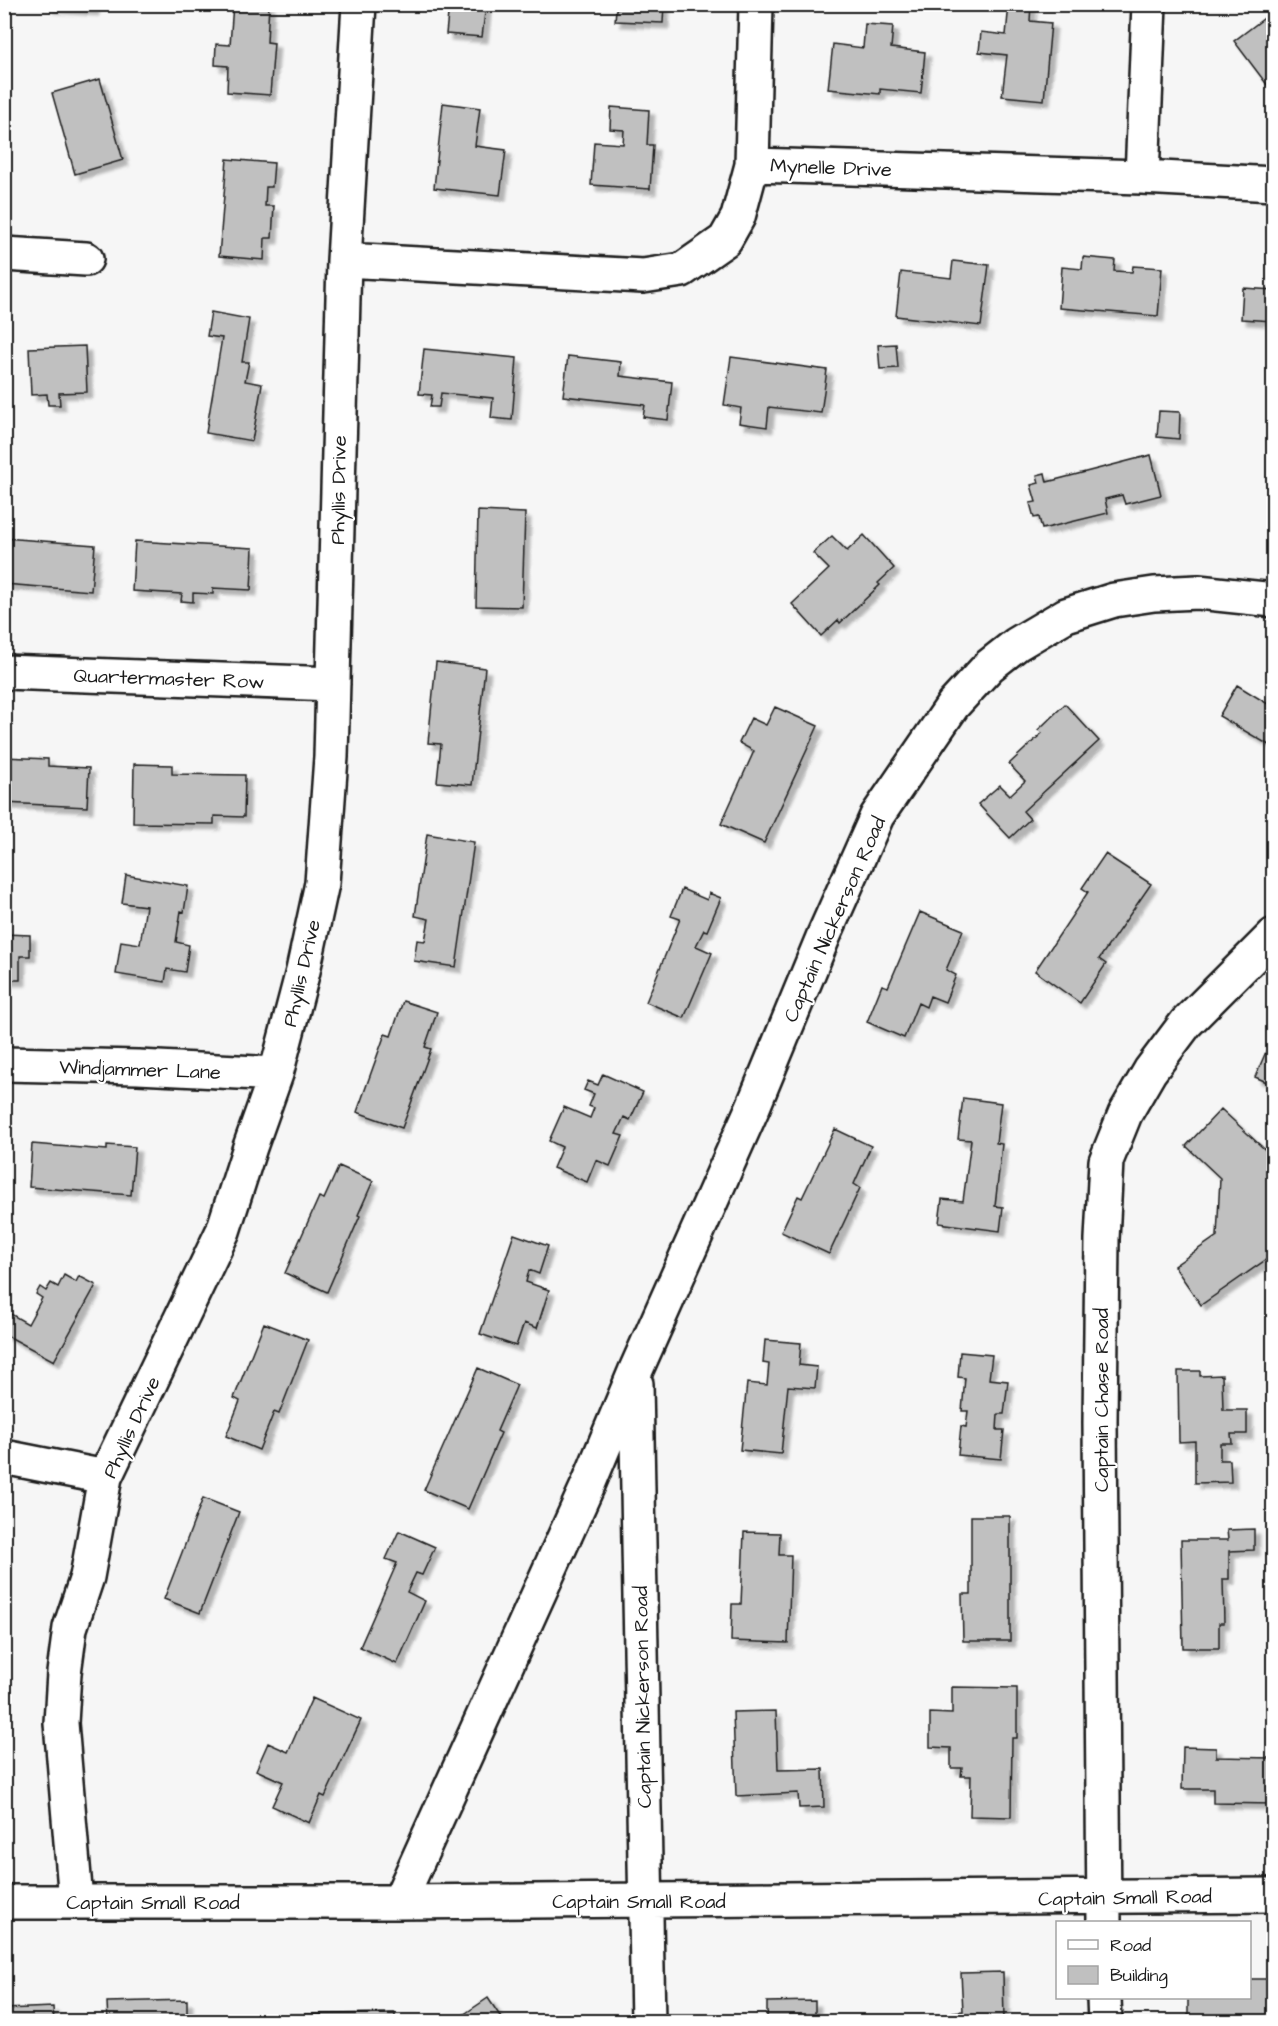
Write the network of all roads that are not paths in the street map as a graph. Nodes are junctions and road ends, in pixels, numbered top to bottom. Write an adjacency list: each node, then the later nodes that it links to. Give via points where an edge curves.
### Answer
1 (359, 4): 9 (street, Phyllis Drive)
2 (756, 4): 4 (street)
3 (1149, 4): 5 (street)
4 (752, 165): 5 (street, Mynelle Drive); 9 (street, Mynelle Drive, via 738,217 725,240 682,270 643,276)
5 (1142, 177): 6 (street, Mynelle Drive)
6 (1274, 184)
7 (4, 254): 8 (street)
8 (86, 259)
9 (344, 260): 12 (street, Phyllis Drive)
10 (1274, 600): 16 (street, Captain Nickerson Road, via 1198,592 1154,594 1114,600 1066,615 989,666 953,705 877,816)
11 (4, 672): 12 (street, Quartermaster Row)
12 (333, 684): 15 (street, Phyllis Drive, via 322,883)
13 (1274, 935): 24 (street, Captain Chase Road, via 1186,1023 1150,1071 1125,1114 1106,1161 1101,1239 1100,1422)
14 (4, 1065): 15 (street, Windjammer Lane)
15 (276, 1074): 18 (street, Phyllis Drive, via 223,1231)
16 (635, 1372): 21 (street, Captain Nickerson Road); 23 (street, Captain Nickerson Road)
17 (4, 1457): 18 (street)
18 (105, 1477): 20 (street, Phyllis Drive, via 87,1577 70,1628 63,1673 66,1796)
19 (1274, 1895): 24 (street, Captain Small Road)
20 (76, 1901): 22 (street, Captain Small Road); 23 (street, Captain Small Road)
21 (646, 1901): 23 (street, Captain Small Road); 24 (street, Captain Small Road); 26 (street, Captain Nickerson Road)
22 (4, 1902)
23 (399, 1902)
24 (1104, 1910)
25 (1104, 1999): 27 (street)
26 (648, 2022)
27 (1105, 2022)

